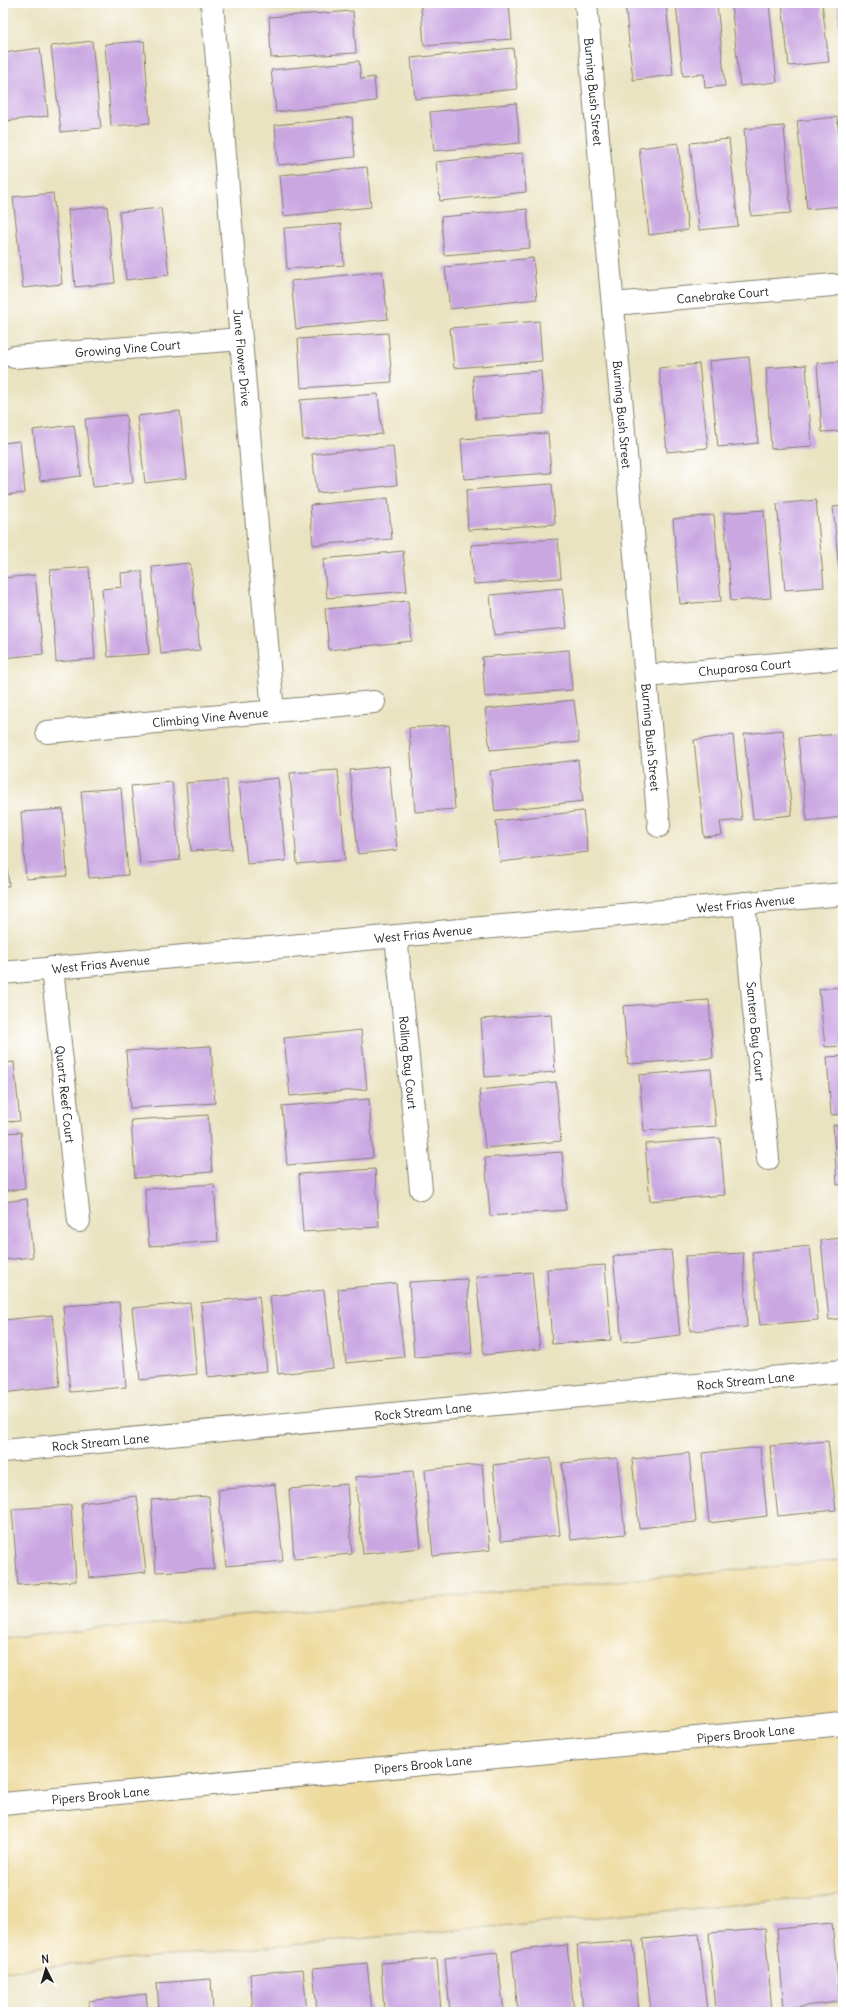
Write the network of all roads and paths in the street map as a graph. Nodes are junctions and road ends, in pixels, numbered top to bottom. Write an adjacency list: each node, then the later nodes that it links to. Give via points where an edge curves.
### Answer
1 (212, 3): 5 (street, June Flower Drive)
2 (586, 3): 4 (street, Burning Bush Street)
3 (833, 284): 4 (street, Canebrake Court)
4 (613, 304): 8 (street, Burning Bush Street)
5 (241, 339): 6 (street, Growing Vine Court); 10 (street, June Flower Drive)
6 (14, 357)
7 (843, 658): 8 (street, Chuparosa Court)
8 (646, 676): 12 (street, Burning Bush Street)
9 (374, 702): 10 (street, Climbing Vine Avenue)
10 (273, 712): 11 (street, Climbing Vine Avenue)
11 (47, 732)
12 (659, 826)
13 (843, 894): 14 (street, West Frias Avenue)
14 (744, 904): 15 (street, West Frias Avenue); 18 (street, Santero Bay Court)
15 (396, 936): 16 (street, West Frias Avenue); 19 (street, Rolling Bay Court)
16 (52, 968): 17 (street, West Frias Avenue); 20 (street, Quartz Reef Court)
17 (3, 973)
18 (768, 1158)
19 (421, 1189)
20 (79, 1221)
21 (843, 1371): 22 (street, Rock Stream Lane)
22 (3, 1451)
23 (843, 1724): 24 (street, Pipers Brook Lane)
24 (3, 1804)

